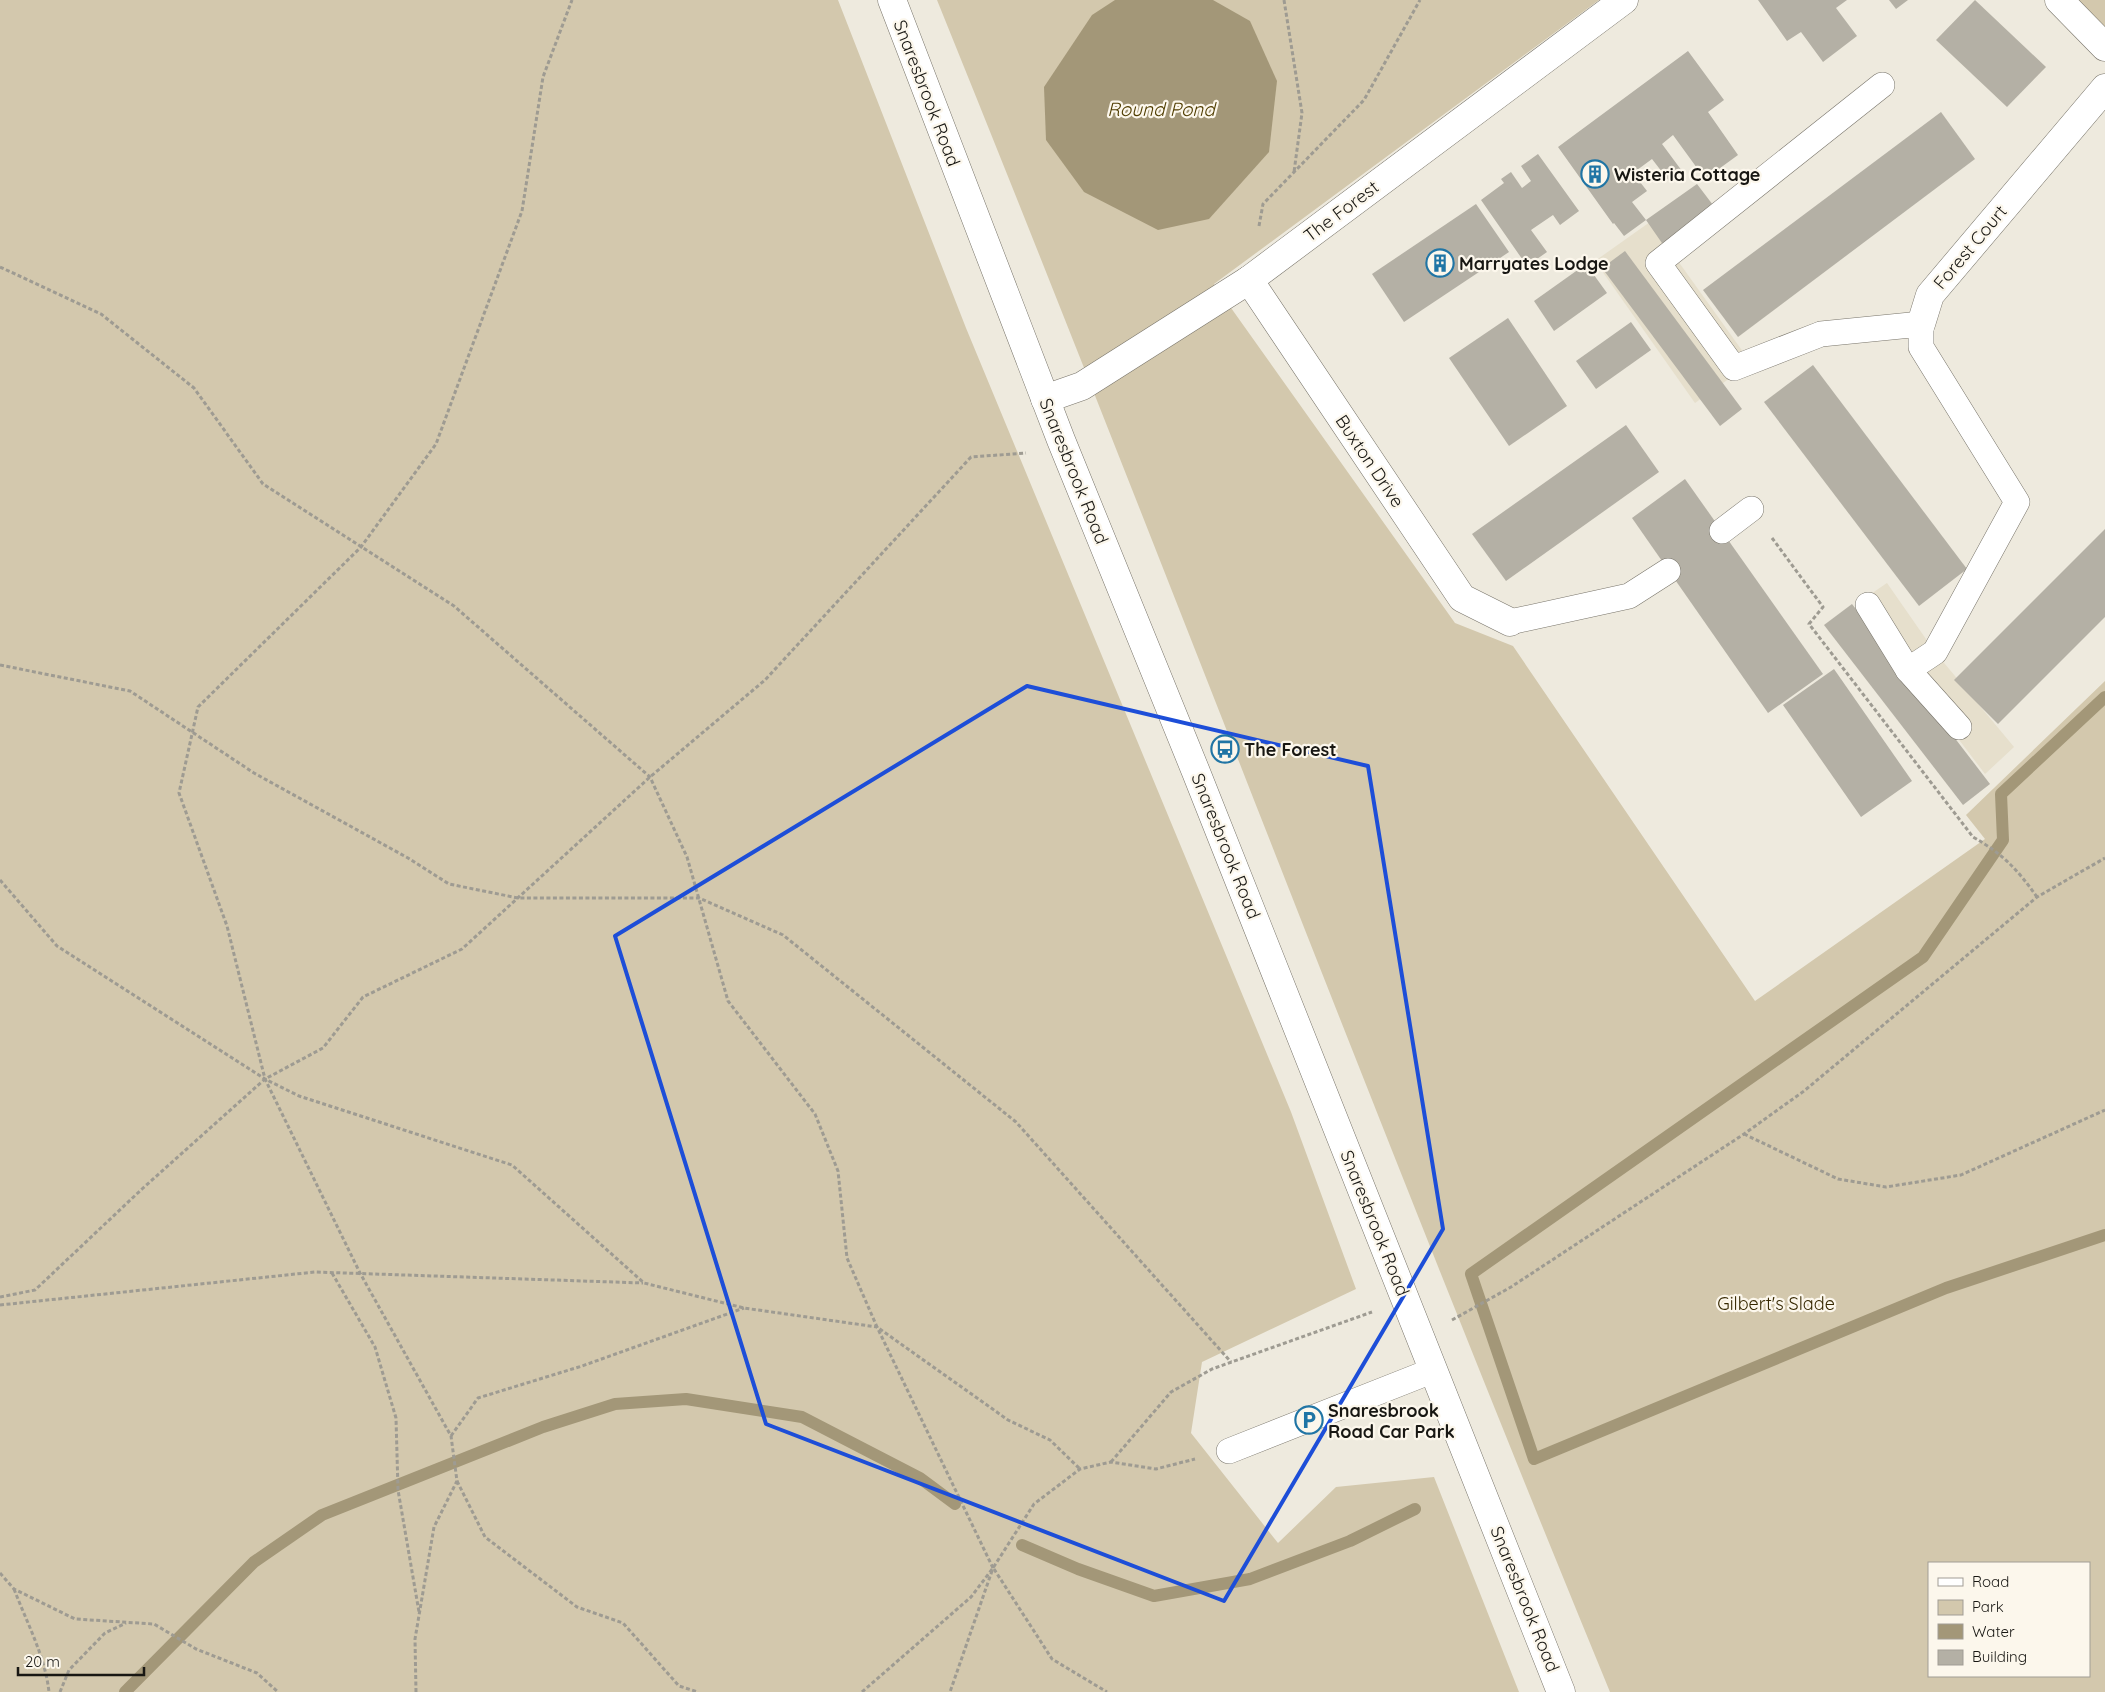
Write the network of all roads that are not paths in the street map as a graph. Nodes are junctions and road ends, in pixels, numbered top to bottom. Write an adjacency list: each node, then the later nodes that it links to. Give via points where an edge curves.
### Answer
1 (892, 0): 9 (street, Snaresbrook Road)
2 (1624, 0): 7 (street, The Forest)
3 (2059, 0): 4 (street)
4 (2105, 47)
5 (1882, 85): 8 (lane, via 1658,263 1734,368 1821,334)
6 (2105, 88): 8 (street, Forest Court, via 1930,295)
7 (1249, 280): 9 (street, The Forest, via 1082,386); 14 (street, Buxton Drive, via 1462,598)
8 (1921, 324): 15 (lane, Forest Court, via 1921,347 2017,502 1935,652)
9 (1045, 399): 17 (street, Snaresbrook Road)
10 (1751, 509): 11 (lane)
11 (1722, 531)
12 (1668, 571): 14 (lane, via 1629,596)
13 (1868, 605): 15 (lane)
14 (1510, 622)
15 (1908, 670): 16 (lane)
16 (1959, 727)
17 (1434, 1370): 18 (lane); 19 (street, Snaresbrook Road)
18 (1229, 1451)
19 (1562, 1692)

